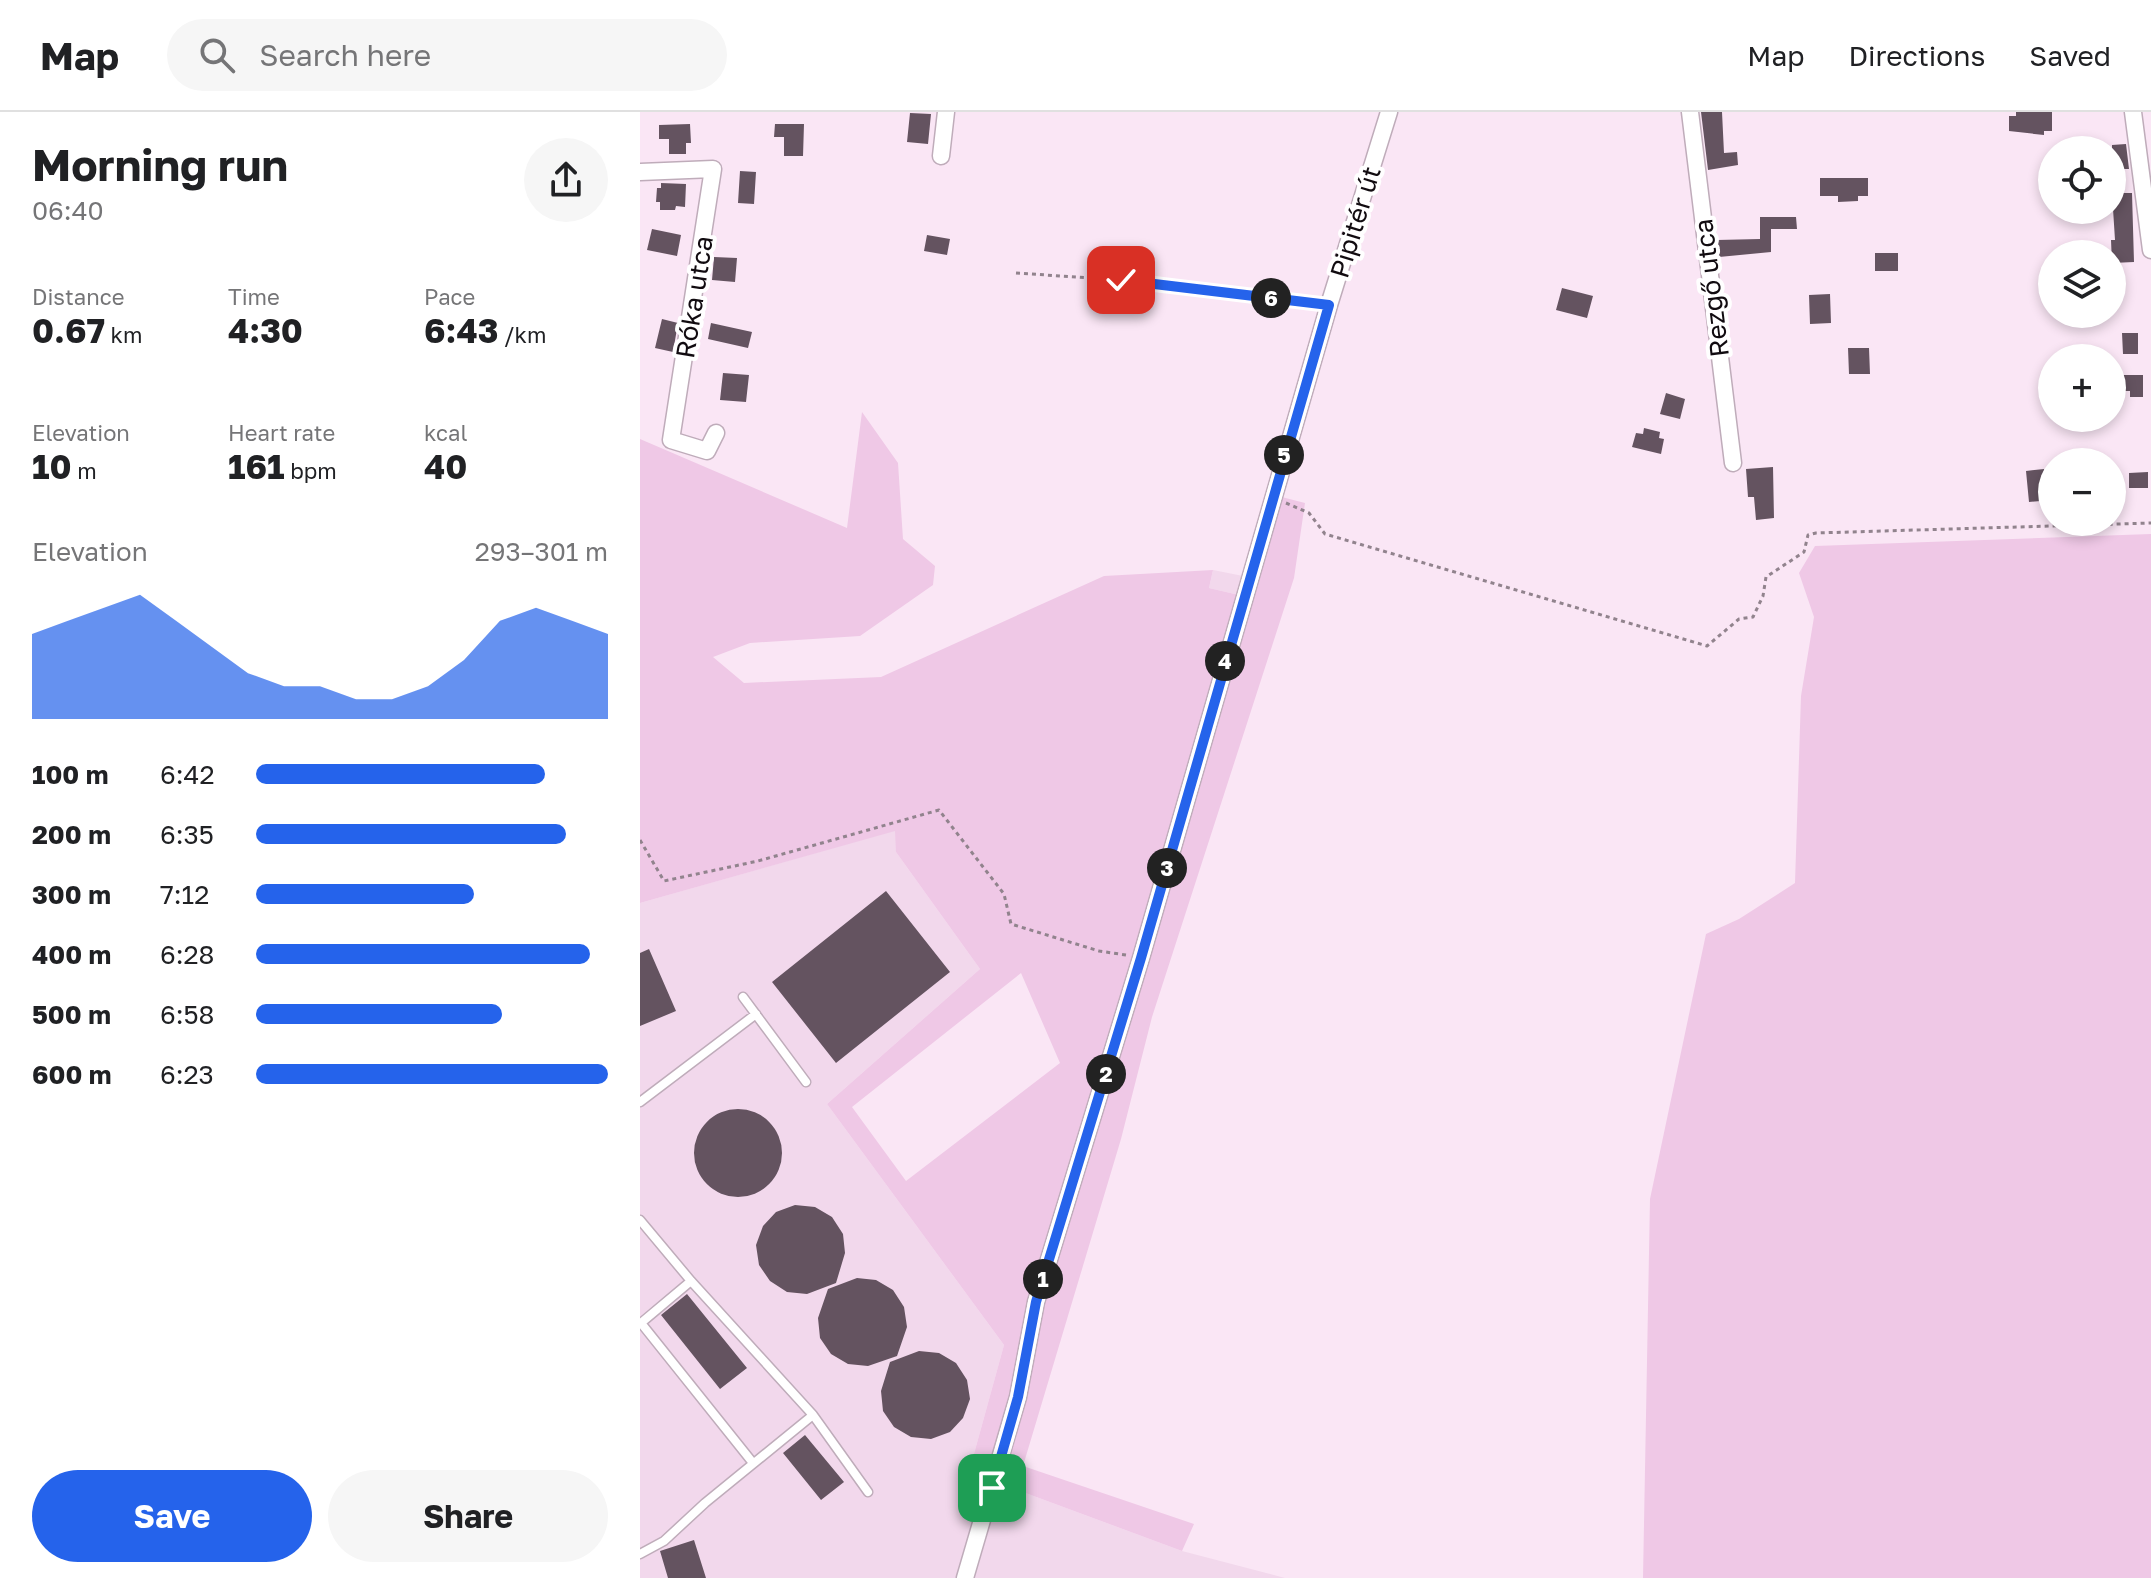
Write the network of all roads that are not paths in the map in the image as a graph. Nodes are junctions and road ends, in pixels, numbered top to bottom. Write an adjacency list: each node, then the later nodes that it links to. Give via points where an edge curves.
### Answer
1 (946, 112): 5 (street)
2 (1389, 112): 20 (street, Pipitér út, via 1036,1302 1018,1397)
3 (1690, 112): 9 (street, Rezgő utca)
4 (2133, 112): 7 (street)
5 (941, 156)
6 (640, 172): 8 (street, Róka utca, via 713,169 671,440 707,451)
7 (2151, 250)
8 (716, 433)
9 (1733, 463)
10 (743, 997): 11 (lane)
11 (756, 1014): 12 (lane); 13 (lane)
12 (806, 1082)
13 (640, 1102)
14 (640, 1220): 15 (lane)
15 (691, 1281): 16 (lane); 17 (lane, via 641,1323)
16 (813, 1415): 17 (lane); 18 (lane)
17 (753, 1463): 19 (lane, via 664,1541)
18 (868, 1492)
19 (640, 1554)
20 (965, 1578)

